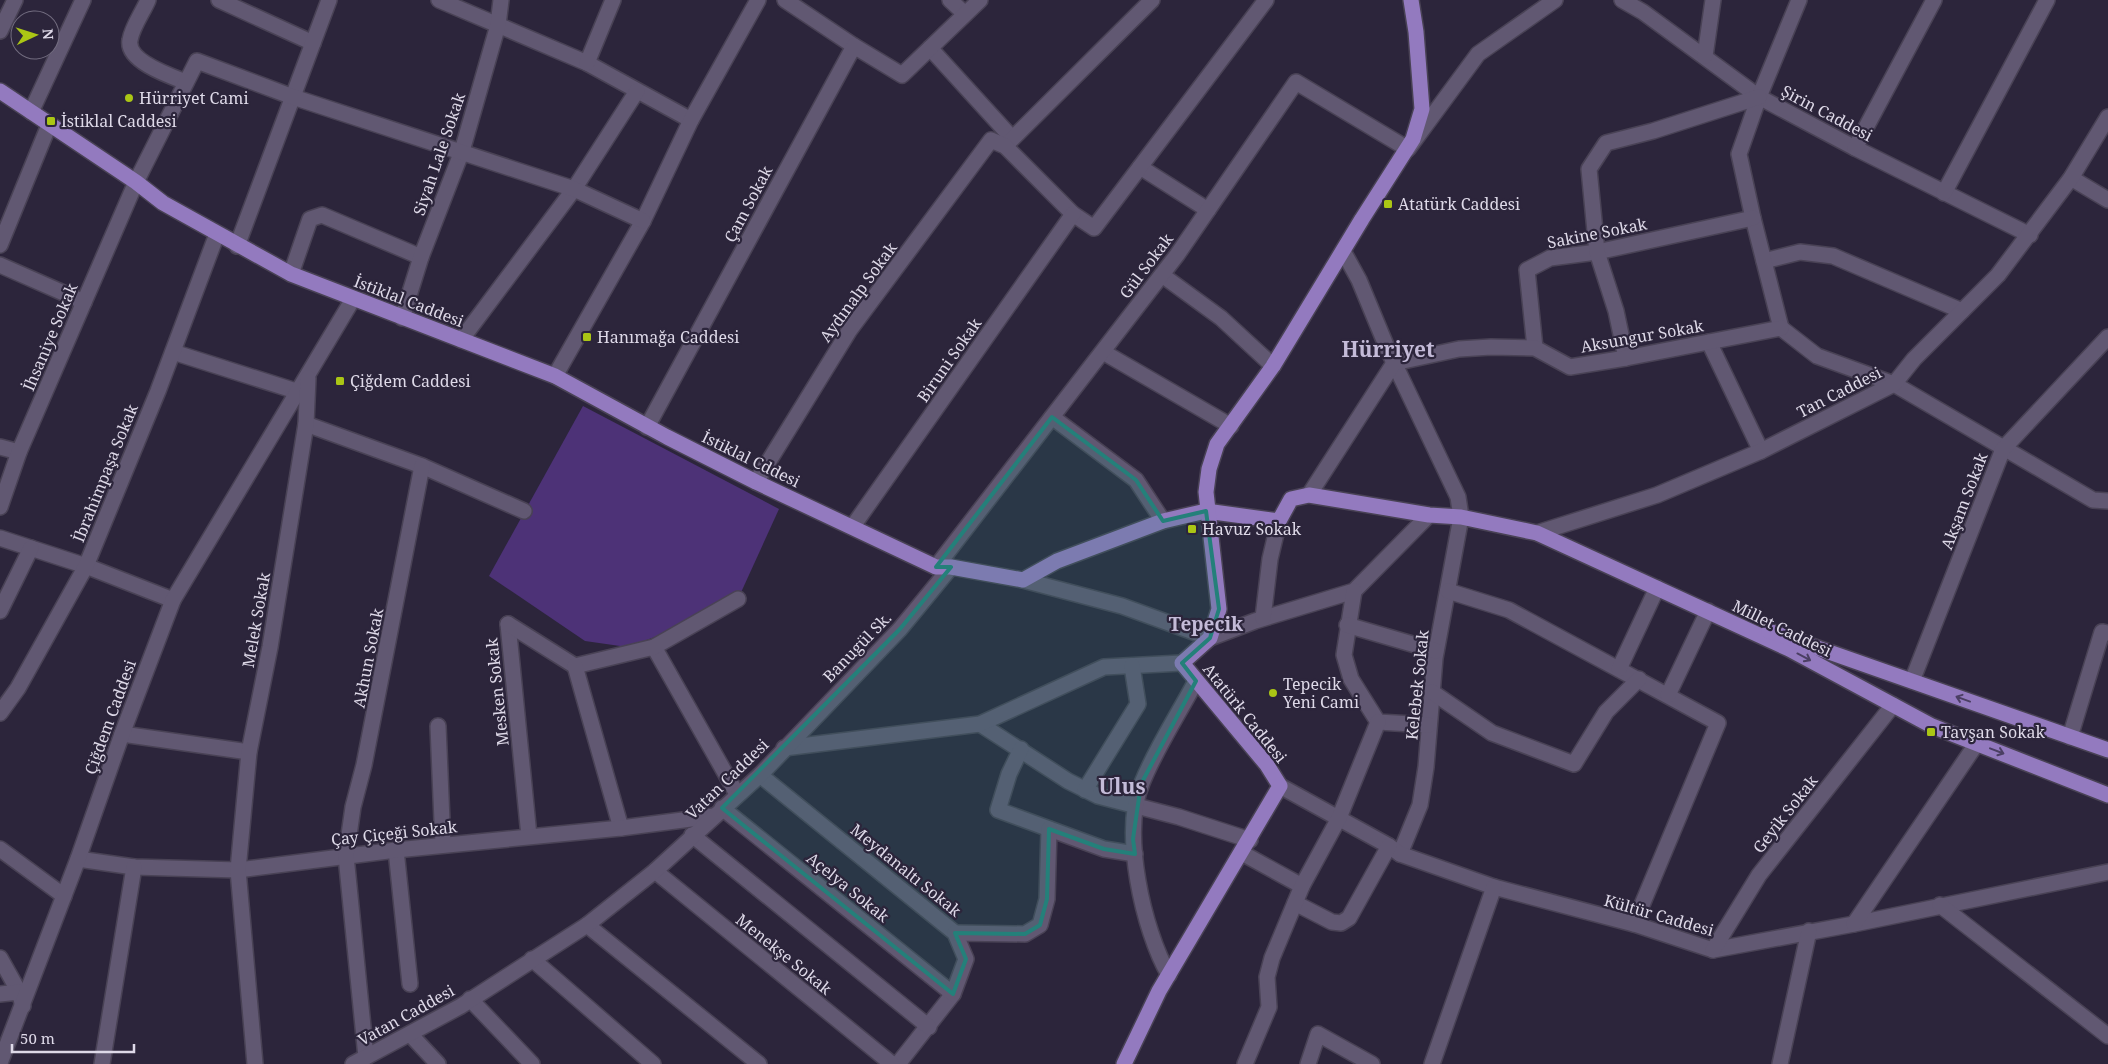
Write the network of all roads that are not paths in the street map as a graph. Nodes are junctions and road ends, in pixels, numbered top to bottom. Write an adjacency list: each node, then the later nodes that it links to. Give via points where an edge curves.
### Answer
1 (15, 0): 25 (street)
2 (83, 0): 36 (street)
3 (148, 0): 31 (street, via 129,40 132,51 139,60)
4 (218, 0): 26 (street)
5 (329, 0): 26 (street)
6 (439, 0): 24 (street)
7 (501, 0): 24 (street, Siyah Lale Sokak)
8 (613, 0): 30 (street)
9 (758, 0): 38 (street)
10 (785, 0): 27 (street)
11 (950, 0): 23 (street)
12 (980, 0): 23 (street)
13 (1152, 0): 40 (street)
14 (1266, 0): 44 (street)
15 (1412, 0): 42 (main road, Atatürk Caddesi, via 1422,109)
16 (1555, 0): 42 (street, via 1478,54)
17 (1622, 0): 22 (street, Şirin Caddesi)
18 (1713, 0): 29 (street)
19 (1798, 0): 35 (street)
20 (1934, 0): 41 (street)
21 (2047, 0): 48 (street)
22 (1644, 6): 29 (street, Şirin Caddesi)
23 (965, 14): 28 (street)
24 (498, 25): 30 (street); 43 (street, Siyah Lale Sokak)
25 (0, 31)
26 (313, 43): 34 (street)
27 (854, 46): 28 (street, via 902,74); 86 (street, Çam Sokak)
28 (930, 48): 40 (street)
29 (1705, 56): 35 (street, Şirin Caddesi)
30 (587, 62): 32 (street)
31 (186, 82): 34 (street, İhsaniye Sokak, via 197,61); 46 (street, İhsaniye Sokak)
32 (637, 91): 38 (street); 47 (street)
33 (0, 92): 36 (main road, İstiklal Caddesi)
34 (293, 97): 43 (street); 57 (street)
35 (1759, 97): 41 (street, Şirin Caddesi); 52 (street, via 1739,154); 59 (street, via 1606,143 1589,169)
36 (31, 112): 39 (main road, İstiklal Caddesi)
37 (2108, 117): 45 (street, Tan Caddesi)
38 (691, 120): 53 (street)
39 (49, 125): 46 (main road, İstiklal Caddesi); 56 (street)
40 (1009, 142): 51 (street); 92 (street, Aydınalp Sokak, via 991,140 855,323)
41 (1855, 148): 48 (street, Şirin Caddesi)
42 (1408, 149): 50 (street, Gül Sokak, via 1296,82); 58 (main road, Atatürk Caddesi)
43 (462, 151): 47 (street); 60 (street, Siyah Lale Sokak)
44 (1140, 167): 50 (street); 51 (street, via 1094,228)
45 (2071, 178): 49 (street); 55 (street, Tan Caddesi)
46 (136, 182): 54 (main road, İstiklal Caddesi, via 163,203); 66 (street, İhsaniye Sokak)
47 (574, 190): 53 (street); 71 (street)
48 (1944, 193): 55 (street, Şirin Caddesi)
49 (2108, 200)
50 (1208, 210): 64 (street, Gül Sokak)
51 (1073, 214): 102 (street, Biruni Sokak)
52 (1753, 218): 59 (street, Sakine Sokak); 61 (street)
53 (643, 221): 80 (street)
54 (217, 234): 57 (main road, İstiklal Caddesi); 74 (street, İbrahimpaşa Sokak)
55 (2030, 235): 67 (street, Tan Caddesi)
56 (0, 244)
57 (238, 246): 63 (main road, İstiklal Caddesi)
58 (1343, 251): 77 (street, via 1359,280); 78 (main road, Atatürk Caddesi)
59 (1597, 252): 73 (street, Sakine Sokak, via 1550,258 1527,270); 76 (street, via 1616,311)
60 (421, 257): 63 (street, via 322,215 310,219); 68 (street, Siyah Lale Sokak)
61 (1764, 261): 67 (street, via 1800,252 1832,256); 69 (street)
62 (0, 265): 66 (street)
63 (291, 274): 65 (main road, İstiklal Caddesi)
64 (1162, 275): 75 (street, Gül Sokak); 78 (street, via 1221,318)
65 (353, 299): 68 (main road, İstiklal Caddesi); 79 (street, Çiğdem Caddesi)
66 (84, 302): 90 (street, İhsaniye Sokak)
67 (1962, 312): 81 (street, Tan Caddesi, via 1914,359)
68 (402, 318): 71 (main road, İstiklal Caddesi)
69 (1781, 328): 72 (street, Aksungur Sokak); 81 (street, via 1817,356)
70 (2108, 337): 88 (street, Akşam Sokak)
71 (461, 340): 80 (main road, İstiklal Caddesi)
72 (1709, 342): 76 (street, Aksungur Sokak); 89 (street)
73 (1535, 348): 76 (street, Aksungur Sokak, via 1570,367); 77 (street, Aksungur Sokak, via 1459,349)
74 (173, 352): 82 (street); 106 (street, İbrahimpaşa Sokak)
75 (1102, 352): 83 (street, Gül Sokak); 85 (street)
76 (1626, 358)
77 (1394, 363): 93 (street); 99 (street, via 1458,497)
78 (1273, 366): 85 (main road, Atatürk Caddesi)
79 (308, 376): 82 (street, Çiğdem Caddesi); 84 (street, Melek Sokak)
80 (555, 376): 86 (main road, İstiklal Cddesi)
81 (1894, 384): 88 (street); 89 (street, Tan Caddesi)
82 (298, 392): 113 (street, Çiğdem Caddesi)
83 (1052, 417): 100 (street, via 1136,480); 107 (street, Gül Sokak)
84 (306, 424): 91 (street); 142 (street, Melek Sokak, via 270,646)
85 (1231, 426): 97 (main road, Atatürk Caddesi, via 1218,444 1209,469)
86 (647, 427): 92 (main road, İstiklal Cddesi)
87 (0, 447): 90 (street)
88 (2003, 449): 94 (street, via 2093,500); 126 (street, Akşam Sokak)
89 (1761, 451): 103 (street, Tan Caddesi, via 1657,495)
90 (19, 452): 95 (street, İhsaniye Sokak)
91 (422, 466): 96 (street); 161 (street, Akhun Sokak, via 353,807)
92 (756, 482): 102 (main road, İstiklal Cddesi)
93 (1308, 495): 98 (main road); 101 (main road, via 1291,498)
94 (2108, 501)
95 (0, 507)
96 (524, 511)
97 (1206, 511): 100 (main road); 101 (main road); 119 (main road, Atatürk Caddesi, via 1219,609)
98 (1429, 515): 99 (main road); 110 (street)
99 (1461, 517): 103 (main road); 111 (street, Kelebek Sokak)
100 (1163, 521): 108 (main road, via 1057,561)
101 (1279, 521): 116 (street)
102 (853, 526): 107 (main road, İstiklal Cddesi)
103 (1537, 533): 109 (main road)
104 (0, 538): 105 (street)
105 (30, 548): 106 (street); 114 (street)
106 (86, 566): 113 (street); 131 (street, İbrahimpaşa Sokak, via 18,688)
107 (943, 567): 108 (main road, İstiklal Cddesi); 139 (street, Banugül Sk., via 900,629)
108 (1023, 580): 119 (street, via 1122,606)
109 (1657, 588): 115 (main road); 125 (street)
110 (1354, 590): 116 (street); 117 (street)
111 (1448, 590): 121 (street, Kelebek Sokak); 125 (street, via 1509,610)
112 (738, 599): 120 (street)
113 (173, 600): 136 (street, Çiğdem Caddesi)
114 (0, 611)
115 (1711, 612): 126 (main road, Millet Caddesi); 129 (street); 130 (main road, Millet Caddesi, one-way to 130)
116 (1262, 618): 119 (street)
117 (1347, 625): 121 (street); 132 (street, via 1344,655 1351,679)
118 (2108, 633): 137 (street, via 2102,632)
119 (1210, 638): 122 (main road, Atatürk Caddesi)
120 (654, 647): 123 (street); 146 (street)
121 (1436, 651): 128 (street, Kelebek Sokak)
122 (1182, 663): 124 (street, Vatan Caddesi); 127 (main road, Atatürk Caddesi)
123 (575, 666): 151 (street); 154 (street, Mesken Sokak, via 508,624)
124 (1132, 666): 133 (street, Vatan Caddesi, via 1104,668); 145 (street, via 1138,704)
125 (1630, 674): 128 (street, via 1574,764 1492,733); 129 (street)
126 (1912, 680): 137 (main road, Millet Caddesi, one-way to 126)
127 (1196, 681): 144 (main road, Atatürk Caddesi, via 1267,764); 148 (street, via 1141,784)
128 (1432, 692): 134 (street, Kelebek Sokak)
129 (1668, 695): 172 (street, via 1718,723)
130 (1893, 704): 138 (main road, Millet Caddesi, via 1932,726); 177 (street, Geyik Sokak, via 1759,875)
131 (0, 713)
132 (1378, 722): 134 (street); 150 (street)
133 (980, 724): 139 (street, Vatan Caddesi); 140 (street)
134 (1429, 725): 159 (street, Kelebek Sokak, via 1420,805)
135 (438, 726): 155 (street)
136 (122, 734): 142 (street); 162 (street, Çiğdem Caddesi)
137 (2070, 737): 141 (main road, Millet Caddesi)
138 (1977, 743): 147 (main road, Millet Caddesi, one-way to 147); 173 (street)
139 (784, 748): 143 (street, Vatan Caddesi)
140 (1021, 749): 145 (street); 152 (street, via 998,810)
141 (2108, 750)
142 (249, 752): 164 (street, Melek Sokak)
143 (760, 775): 146 (street, Vatan Caddesi); 176 (street, Meydanaltı Sokak)
144 (1280, 786): 150 (street, Kültür Caddesi); 156 (main road, Atatürk Caddesi)
145 (1085, 790): 148 (street)
146 (737, 794): 149 (street, Vatan Caddesi)
147 (2108, 795)
148 (1137, 806): 156 (street, via 1179,817); 160 (street, via 1133,839)
149 (718, 812): 151 (street, Çay Çiçeği Sokak); 153 (street, Vatan Caddesi); 183 (street, Açelya Sokak)
150 (1339, 818): 159 (street, Kültür Caddesi); 167 (street)
151 (621, 828): 154 (street, Çay Çiçeği Sokak)
152 (1050, 829): 160 (street, via 1104,849); 176 (street, via 1047,899 1040,925 1025,934)
153 (692, 835): 165 (street, Vatan Caddesi); 186 (street)
154 (529, 836): 155 (street, Çay Çiçeği Sokak)
155 (443, 845): 158 (street, Çay Çiçeği Sokak)
156 (1246, 847): 167 (street); 180 (main road, Atatürk Caddesi)
157 (0, 849): 169 (street)
158 (396, 850): 161 (street, Çay Çiçeği Sokak); 181 (street)
159 (1394, 850): 168 (street, Kültür Caddesi); 170 (street, Kelebek Sokak, via 1349,918 1341,924)
160 (1135, 854): 180 (street, via 1142,905 1151,938)
161 (346, 856): 164 (street, Çay Çiçeği Sokak); 189 (street, Akhun Sokak)
162 (78, 859): 163 (street, Çay Çiçeği Sokak); 169 (street, Çiğdem Caddesi)
163 (134, 867): 164 (street, Çay Çiçeği Sokak); 191 (street)
164 (238, 870): 192 (street, Melek Sokak)
165 (655, 871): 174 (street, Vatan Caddesi); 197 (street, Menekşe Sokak)
166 (2108, 872): 171 (street, Kültür Caddesi)
167 (1302, 886): 170 (street)
168 (1494, 887): 172 (street, Kültür Caddesi); 203 (street)
169 (64, 896): 184 (street, Çiğdem Caddesi)
170 (1296, 903): 200 (street, via 1272,958 1267,977 1269,1006)
171 (1940, 905): 173 (street, Kültür Caddesi); 188 (street)
172 (1634, 924): 177 (street, Kültür Caddesi)
173 (1854, 924): 175 (street, Kültür Caddesi)
174 (587, 925): 179 (street, Vatan Caddesi); 196 (street)
175 (1809, 931): 177 (street, Kültür Caddesi); 204 (street)
176 (955, 932): 183 (street, Meydanaltı Sokak, via 966,959)
177 (1713, 950)
178 (0, 958): 184 (street)
179 (532, 959): 185 (street, Vatan Caddesi); 195 (street)
180 (1169, 975): 199 (main road, Atatürk Caddesi)
181 (410, 984)
182 (0, 994): 184 (street)
183 (953, 994): 186 (street, Meydanaltı Sokak)
184 (21, 999): 190 (street, Çiğdem Caddesi)
185 (470, 999): 187 (street, Vatan Caddesi); 194 (street)
186 (929, 1027): 198 (street, Meydanaltı Sokak)
187 (410, 1034): 189 (street, Vatan Caddesi); 193 (street)
188 (2108, 1036)
189 (360, 1060)
190 (0, 1063)
191 (102, 1064)
192 (254, 1064)
193 (438, 1064)
194 (532, 1064)
195 (653, 1064)
196 (759, 1064)
197 (892, 1064)
198 (898, 1064)
199 (1124, 1064)
200 (1245, 1064)
201 (1308, 1064): 202 (street, via 1318,1034)
202 (1372, 1064)
203 (1432, 1064)
204 (1780, 1064)

